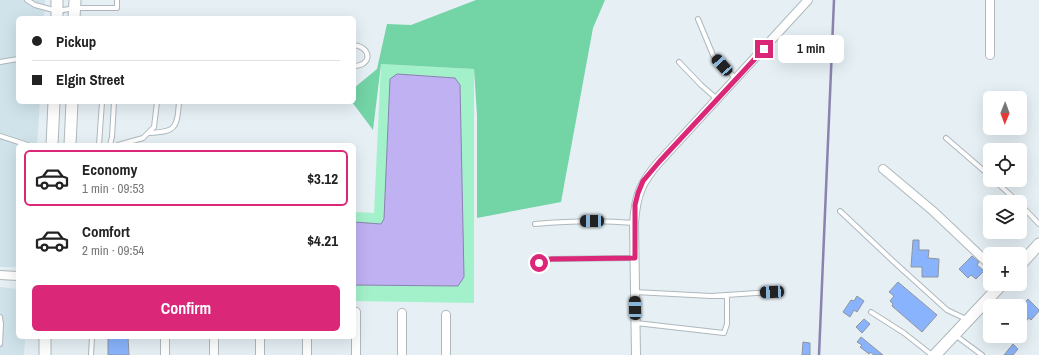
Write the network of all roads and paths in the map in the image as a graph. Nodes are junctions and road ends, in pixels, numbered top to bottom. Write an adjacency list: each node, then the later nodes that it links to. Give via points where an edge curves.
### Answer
1 (27, 0): 6 (lane, via 35,5)
2 (117, 0): 5 (lane, via 117,8)
3 (808, 0): 14 (street)
4 (990, 0): 9 (street)
5 (75, 9): 6 (lane)
6 (57, 10)
7 (698, 19): 14 (lane, via 713,55)
8 (356, 46): 13 (lane, via 367,51 364,64)
9 (990, 55)
10 (16, 59): 11 (lane)
11 (0, 62)
12 (679, 62): 15 (lane)
13 (356, 66)
14 (736, 79): 15 (street)
15 (718, 100): 37 (street, via 643,181 635,205)
16 (54, 104): 26 (street)
17 (72, 104): 27 (street)
18 (102, 104): 28 (lane)
19 (114, 104): 29 (lane)
20 (157, 104): 22 (lane, via 154,127)
21 (179, 104): 22 (lane, via 178,119 170,130)
22 (149, 132): 30 (lane, via 143,138)
23 (0, 136): 25 (lane)
24 (946, 138): 32 (lane)
25 (22, 143)
26 (52, 143)
27 (70, 143)
28 (99, 143)
29 (110, 143)
30 (126, 143)
31 (883, 169): 43 (street, via 933,211)
32 (983, 170)
33 (1002, 187): 34 (lane)
34 (1010, 195)
35 (840, 211): 56 (lane, via 947,310)
36 (1027, 211): 39 (lane)
37 (634, 223): 38 (lane, via 567,221); 42 (street)
38 (535, 224)
39 (1039, 224)
40 (1039, 244): 41 (street)
41 (1027, 257)
42 (635, 258): 44 (lane, via 551,259); 48 (street)
43 (983, 258)
44 (539, 263)
45 (0, 275): 46 (street)
46 (16, 276)
47 (995, 291): 56 (street)
48 (635, 292): 50 (lane); 57 (street)
49 (772, 292): 50 (lane)
50 (727, 296): 57 (lane, via 727,324 724,333)
51 (356, 312): 72 (street)
52 (871, 312): 76 (lane)
53 (402, 313): 73 (street)
54 (446, 315): 74 (street)
55 (0, 317): 65 (lane)
56 (968, 320): 58 (street)
57 (635, 323): 75 (street)
58 (955, 334): 77 (street); 78 (lane)
59 (45, 339): 66 (street)
60 (92, 339): 67 (lane)
61 (165, 339): 68 (street)
62 (214, 339): 69 (street)
63 (260, 339): 70 (street)
64 (307, 339): 71 (street)
65 (0, 344)
66 (45, 355)
67 (91, 355)
68 (165, 355)
69 (214, 355)
70 (260, 355)
71 (307, 355)
72 (356, 355)
73 (402, 355)
74 (446, 355)
75 (636, 355)
76 (932, 355)
77 (936, 355)
78 (982, 355)

